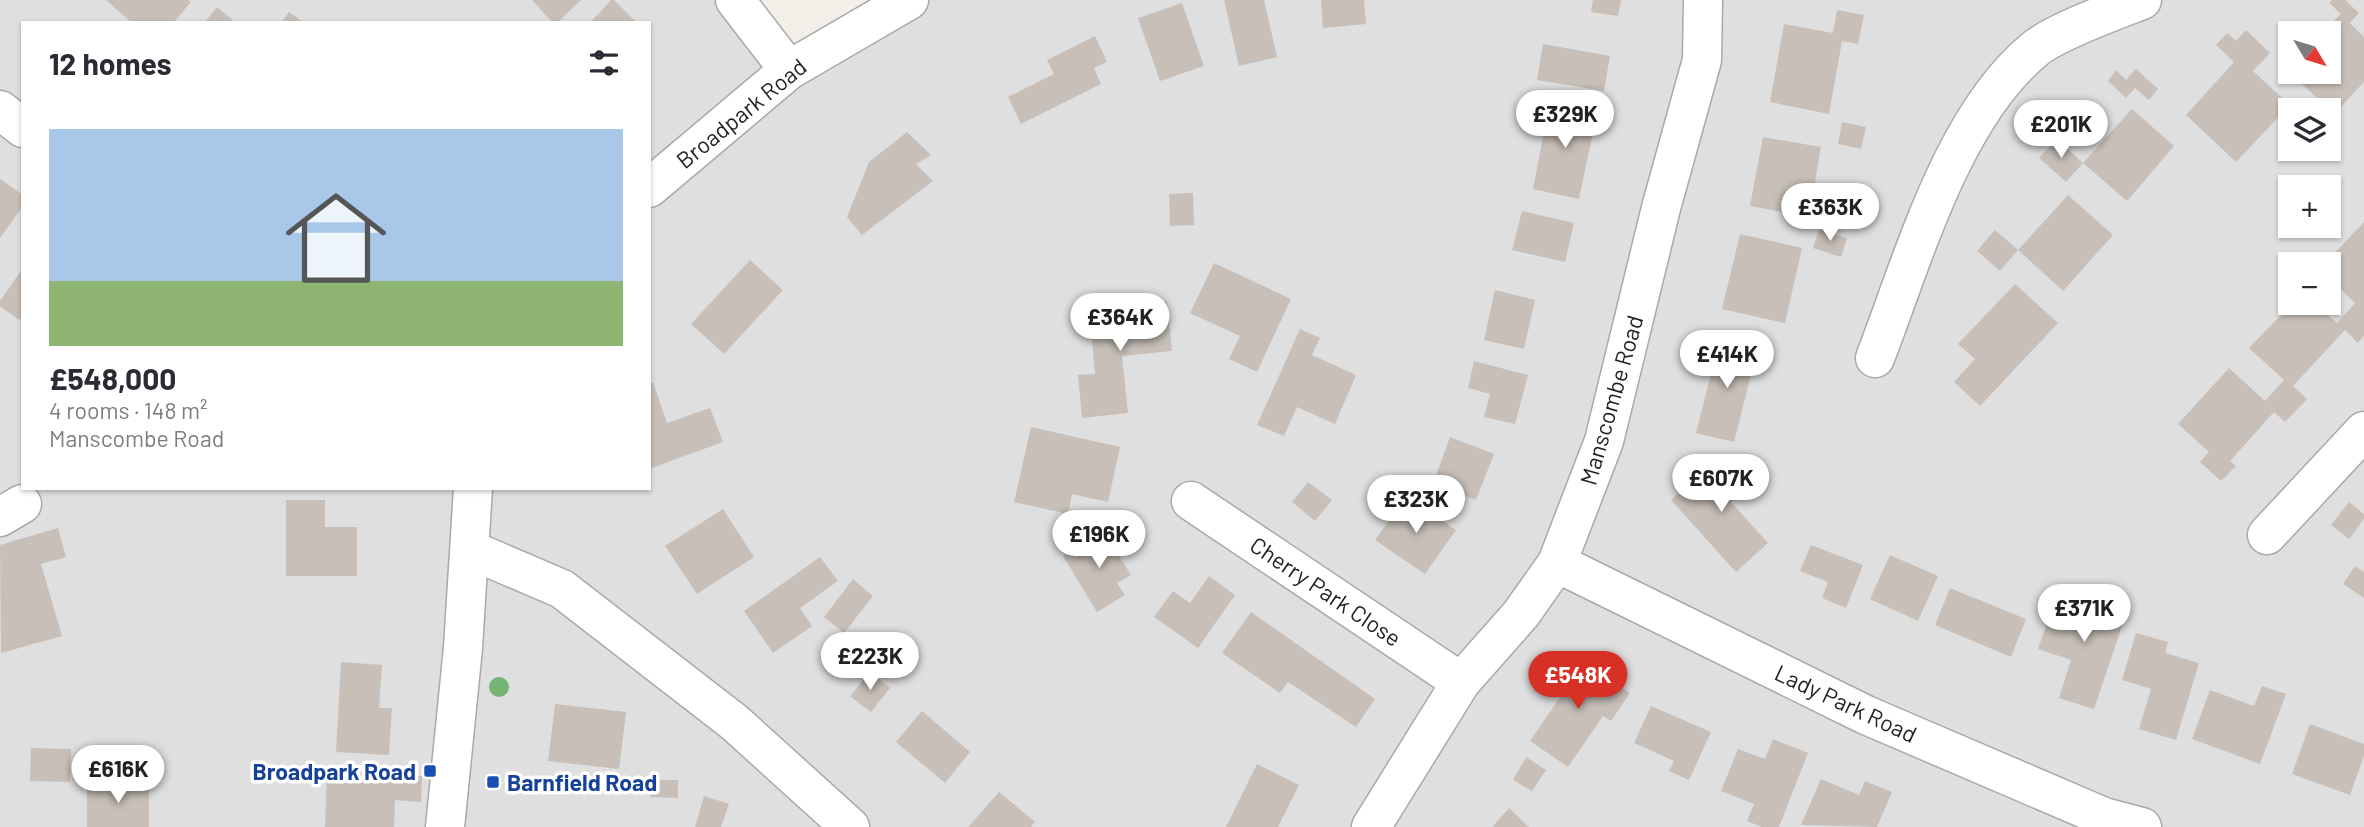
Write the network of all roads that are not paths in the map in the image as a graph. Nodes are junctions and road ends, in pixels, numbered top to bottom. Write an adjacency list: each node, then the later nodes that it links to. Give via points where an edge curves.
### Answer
1 (735, 0): 5 (street)
2 (909, 0): 5 (street, Broadpark Road)
3 (1703, 0): 15 (street, Manscombe Road, via 1702,60 1604,441)
4 (2142, 0): 9 (street, via 2037,47 1994,88 1939,190)
5 (789, 70): 8 (street, Broadpark Road)
6 (0, 110): 7 (street)
7 (21, 126)
8 (651, 186)
9 (1875, 358)
10 (2364, 430): 13 (street)
11 (473, 490): 14 (street)
12 (1191, 501): 16 (street, Cherry Park Close)
13 (2267, 535)
14 (471, 550): 17 (street); 18 (street, via 562,589 734,722)
15 (1557, 563): 16 (street, Manscombe Road, via 1521,614); 20 (street, Lady Park Road, via 1866,715 2104,817)
16 (1461, 682): 19 (street, Manscombe Road)
17 (445, 827)
18 (850, 827)
19 (1371, 827)
20 (2142, 827)

